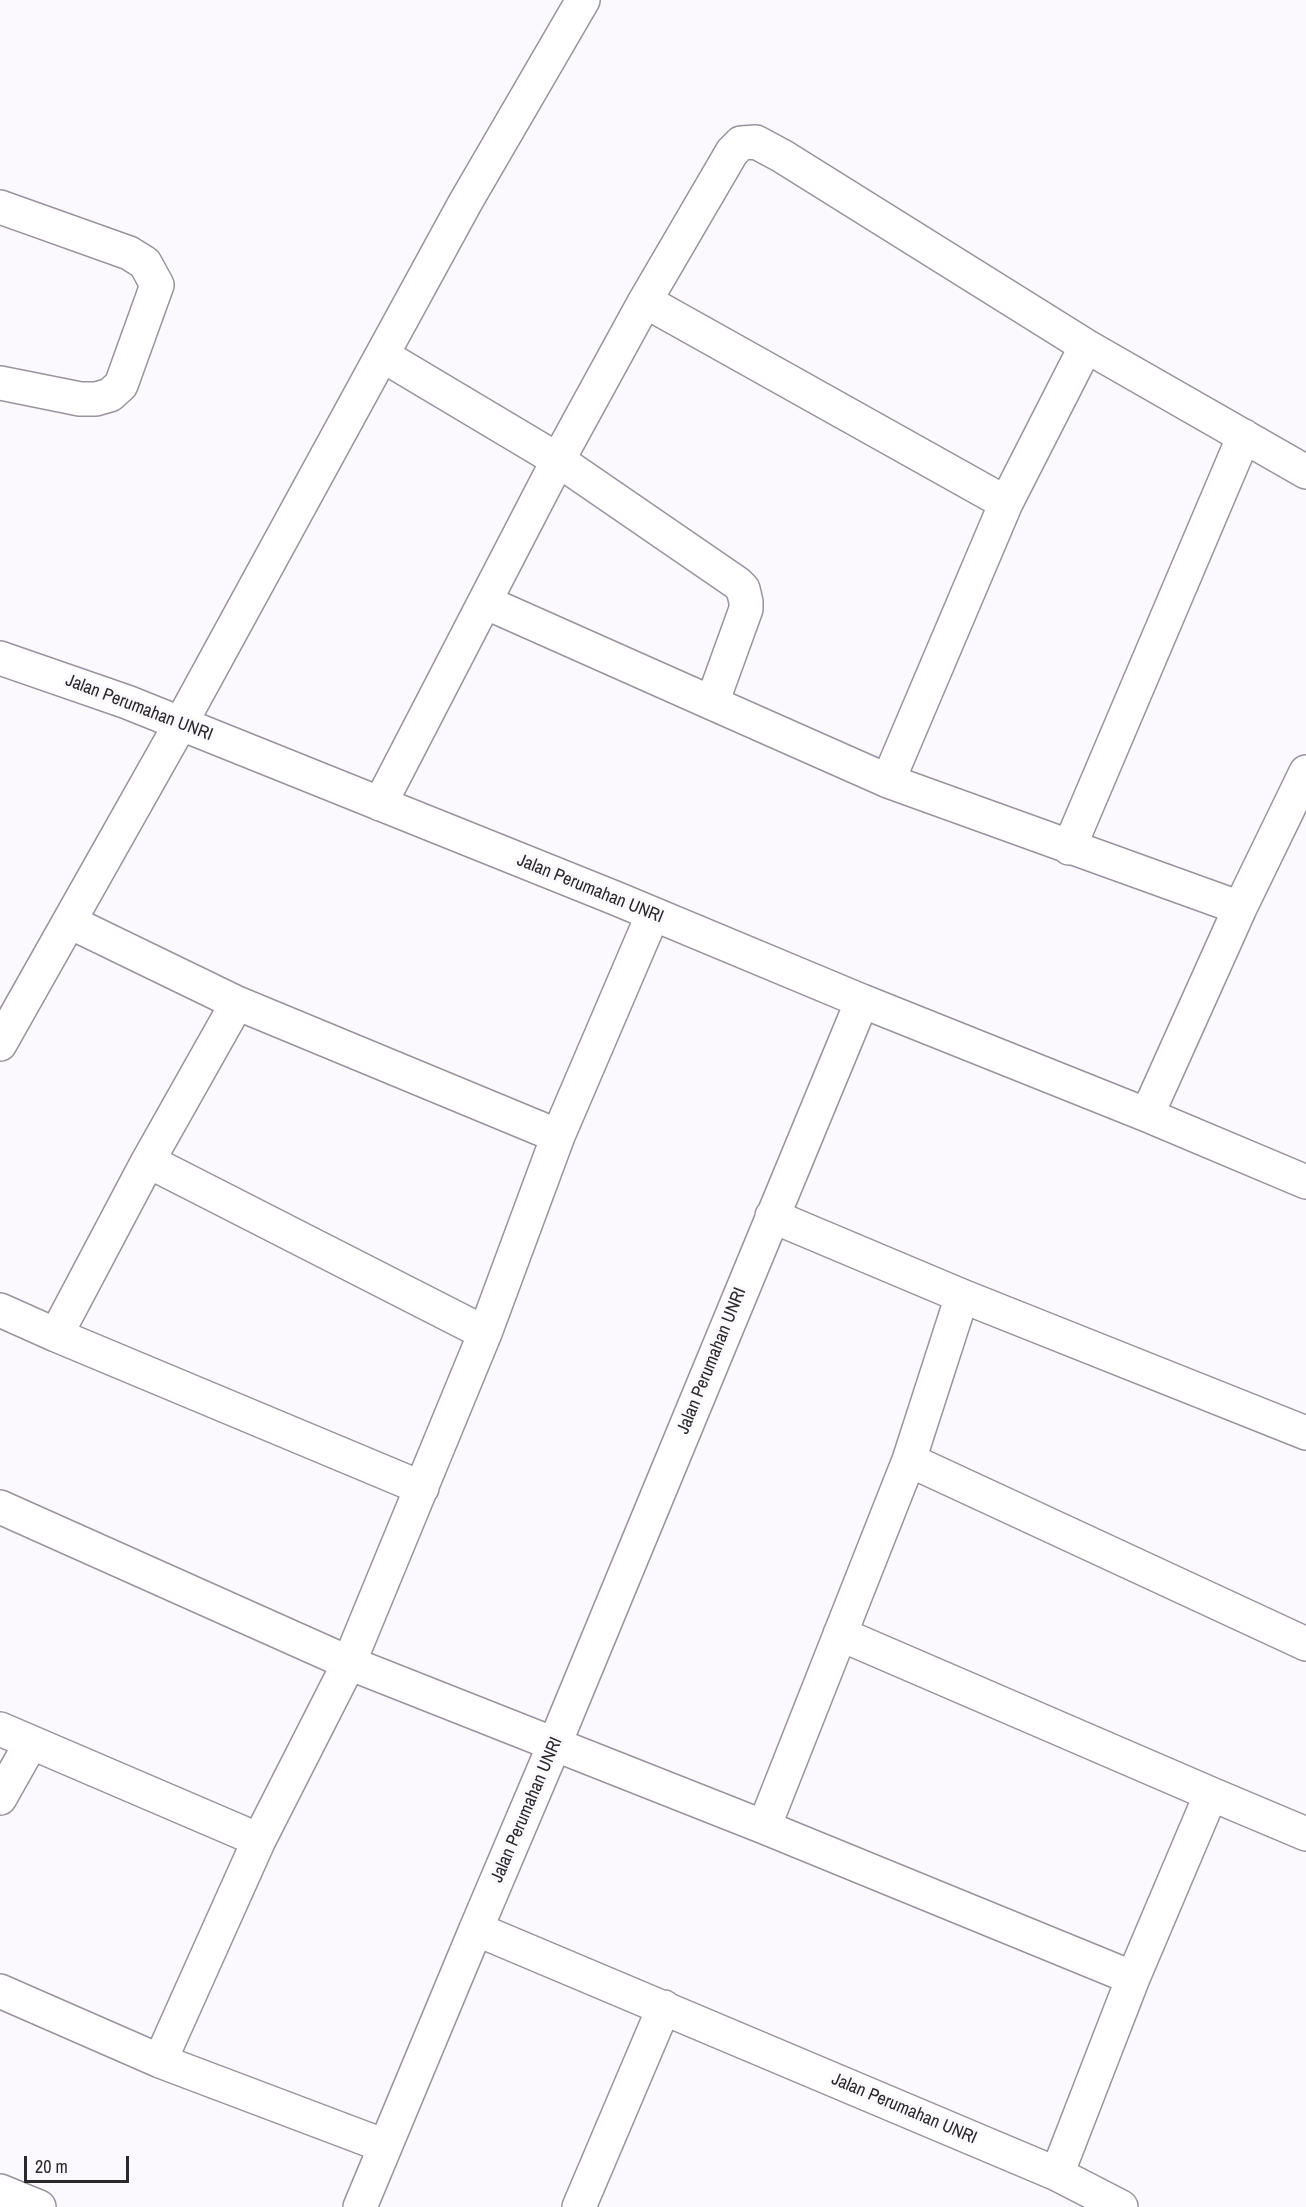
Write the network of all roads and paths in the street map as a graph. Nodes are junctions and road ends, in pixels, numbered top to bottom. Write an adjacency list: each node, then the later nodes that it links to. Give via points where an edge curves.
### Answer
1 (583, 0): 5 (street)
2 (0, 207): 6 (street, via 129,254 145,263 158,285 121,385 110,395 80,399)
3 (645, 301): 4 (street, via 732,152 747,141 782,156); 8 (street); 10 (street)
4 (1086, 346): 7 (street); 10 (street)
5 (382, 354): 8 (street); 14 (street)
6 (0, 383)
7 (1244, 436): 9 (street); 18 (street)
8 (558, 460): 11 (street); 13 (street, via 743,589 746,609)
9 (1306, 472)
10 (1006, 503): 16 (street)
11 (485, 602): 13 (street); 17 (street)
12 (0, 658): 14 (street, Jalan Perumahan UNRI)
13 (712, 703): 16 (street)
14 (181, 723): 17 (street, Jalan Perumahan UNRI); 21 (street)
15 (1306, 772): 19 (street)
16 (888, 782): 18 (street)
17 (380, 804): 20 (street, Jalan Perumahan UNRI)
18 (1069, 848): 19 (street)
19 (1240, 908): 25 (street)
20 (653, 914): 22 (street, Jalan Perumahan UNRI); 26 (street)
21 (70, 922): 23 (street); 24 (street)
22 (861, 1001): 25 (street); 29 (street, Jalan Perumahan UNRI)
23 (237, 1003): 26 (street); 27 (street)
24 (0, 1044)
25 (1147, 1115): 28 (street)
26 (558, 1136): 32 (street)
27 (148, 1161): 32 (street); 33 (street)
28 (1306, 1182)
29 (772, 1216): 30 (street); 43 (street, Jalan Perumahan UNRI)
30 (962, 1296): 34 (street); 35 (street)
31 (0, 1310): 33 (street)
32 (485, 1333): 36 (street)
33 (56, 1335): 36 (street)
34 (1306, 1433)
35 (909, 1460): 38 (street); 39 (street)
36 (422, 1488): 40 (street)
37 (0, 1507): 40 (street)
38 (840, 1634): 44 (street); 46 (street)
39 (1306, 1644)
40 (349, 1664): 43 (street); 48 (street)
41 (0, 1729): 42 (street)
42 (31, 1743): 45 (street); 48 (street)
43 (555, 1743): 46 (street); 49 (street, Jalan Perumahan UNRI)
44 (1211, 1794): 47 (street); 50 (street)
45 (0, 1798)
46 (764, 1827): 50 (street)
47 (1306, 1834)
48 (259, 1840): 53 (street)
49 (476, 1929): 52 (street, Jalan Perumahan UNRI); 54 (street)
50 (1133, 1978): 55 (street)
51 (0, 1991): 53 (street)
52 (664, 2007): 55 (street, Jalan Perumahan UNRI); 59 (street)
53 (160, 2061): 54 (street)
54 (385, 2145): 58 (street)
55 (1056, 2174): 60 (street, Jalan Perumahan UNRI)
56 (0, 2190): 57 (street)
57 (39, 2207)
58 (360, 2207)
59 (579, 2207)
60 (1121, 2207)

